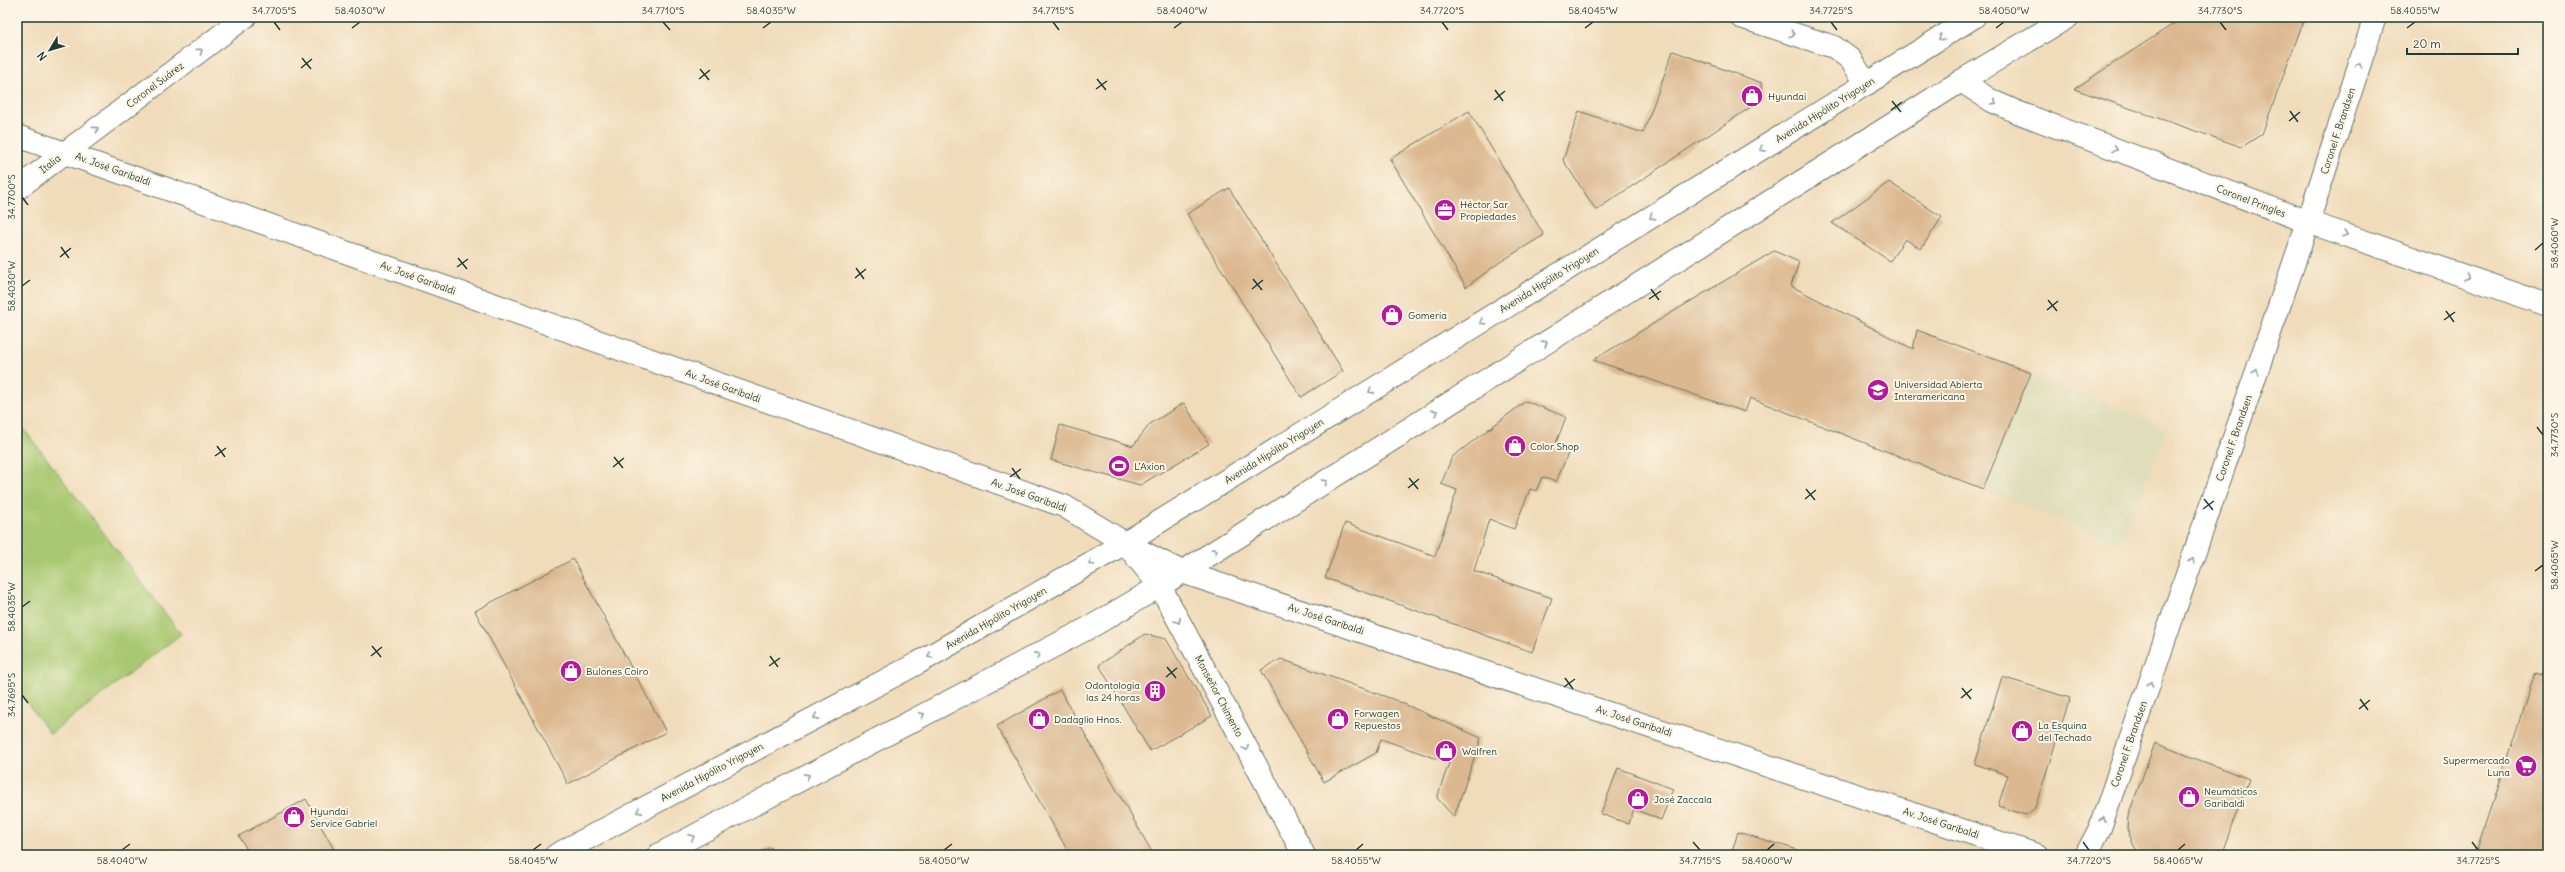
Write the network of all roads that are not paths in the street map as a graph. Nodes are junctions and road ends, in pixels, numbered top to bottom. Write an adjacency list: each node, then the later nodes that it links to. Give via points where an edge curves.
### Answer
1 (245, 17): 9 (main road, Coronel Suárez, one-way to 1)
2 (1741, 17): 7 (main road, one-way to 7, via 1834,47 1850,59)
3 (1974, 17): 7 (main road, Avenida Hipólito Yrigoyen, one-way to 7)
4 (2068, 17): 6 (main road)
5 (2375, 17): 11 (main road, Coronel F. Brandsen, one-way to 5)
6 (1961, 81): 11 (main road, Coronel Pringles, one-way to 11, via 1992,101 2017,112); 14 (main road, one-way to 6)
7 (1867, 84): 13 (main road, Avenida Hipólito Yrigoyen, one-way to 13)
8 (17, 136): 9 (main road, Av. José Garibaldi)
9 (65, 152): 10 (main road, Italia); 13 (main road, Av. José Garibaldi, via 1064,506)
10 (17, 189)
11 (2308, 222): 12 (main road, Coronel Pringles, one-way to 12); 20 (main road, Coronel F. Brandsen, one-way to 11, via 2100,828)
12 (2548, 305)
13 (1125, 543): 14 (main road, Av. José Garibaldi); 15 (main road, Monseñor Chimento); 16 (main road, Avenida Hipólito Yrigoyen, one-way to 16, via 918,663)
14 (1182, 572): 15 (main road); 19 (main road, Av. José Garibaldi)
15 (1160, 586): 17 (main road, one-way to 15, via 1094,625); 18 (main road, Monseñor Chimento, one-way to 18)
16 (556, 855)
17 (658, 855)
18 (1304, 855)
19 (2037, 855)
20 (2086, 855)

